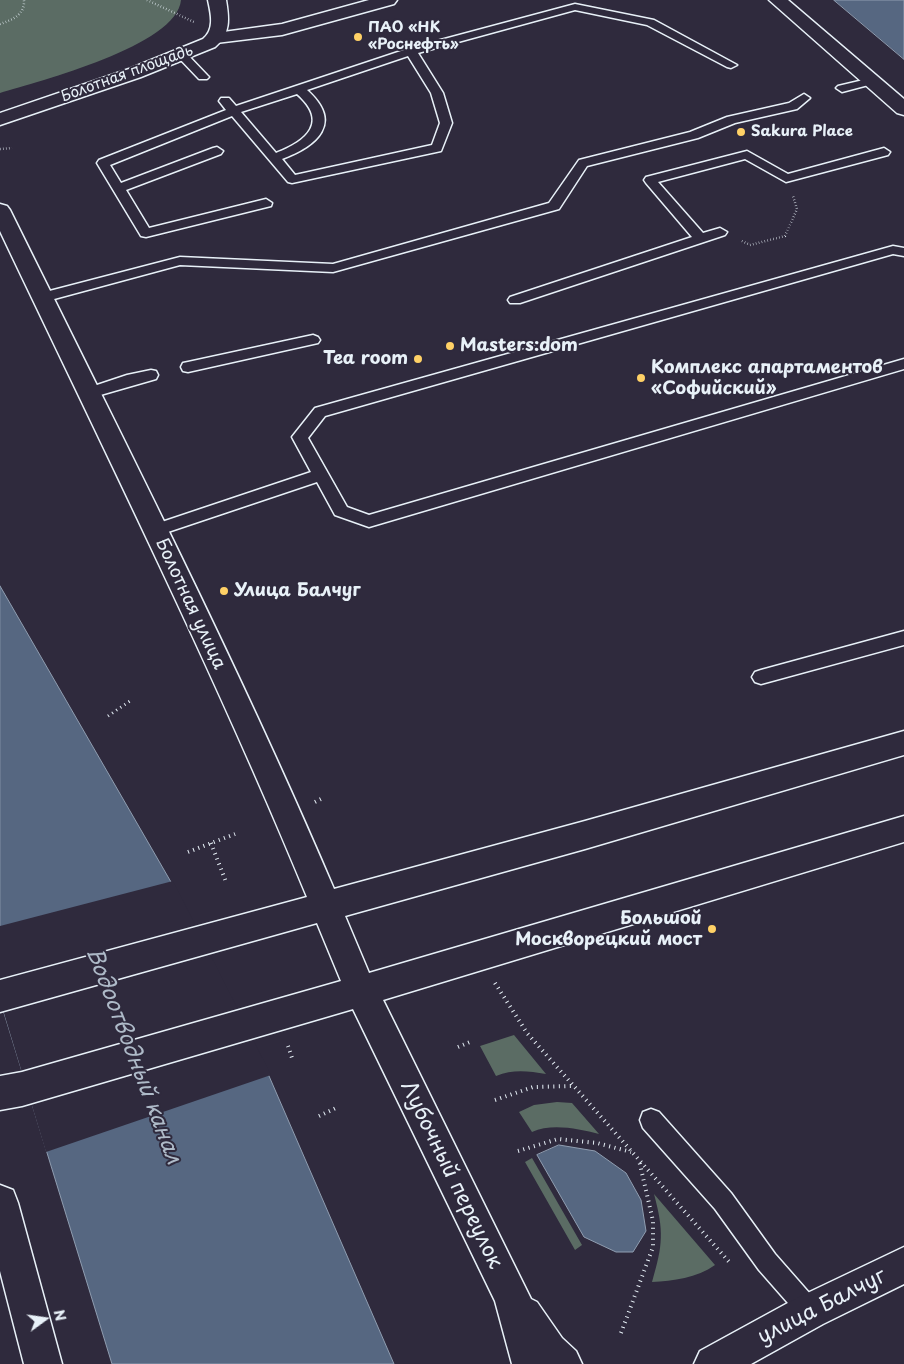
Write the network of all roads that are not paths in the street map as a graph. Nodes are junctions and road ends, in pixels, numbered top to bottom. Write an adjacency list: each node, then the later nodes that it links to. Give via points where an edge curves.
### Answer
1 (217, 0): 6 (street, via 219,31)
2 (388, 0): 6 (street, via 286,30)
3 (778, 0): 11 (street)
4 (802, 0): 5 (street)
5 (817, 12)
6 (216, 38): 8 (street, Болотная площадь)
7 (411, 51): 9 (lane, via 575,7 650,22); 13 (lane); 21 (lane, via 437,93 446,123 437,148 292,179)
8 (182, 55): 10 (lane); 18 (street, Болотная площадь)
9 (731, 65)
10 (203, 77)
11 (872, 81): 12 (lane); 16 (street)
12 (842, 88)
13 (299, 89): 17 (lane); 21 (lane, via 317,108 316,133 307,144)
14 (804, 98): 28 (lane, via 793,106 731,120 694,135 583,163 554,206 334,268 180,261)
15 (225, 101): 17 (lane)
16 (904, 109)
17 (234, 111): 21 (lane); 22 (lane, via 103,163)
18 (3, 119)
19 (217, 151): 22 (lane)
20 (884, 152): 26 (lane, via 786,178 747,155 650,180)
21 (274, 158)
22 (119, 188): 23 (lane, via 146,233)
23 (266, 203)
24 (2, 217): 28 (street, Болотная улица)
25 (720, 232): 26 (lane)
26 (700, 238): 29 (lane)
27 (904, 252): 35 (lane, via 894,250 320,412 300,436)
28 (43, 297): 34 (street, Болотная улица)
29 (515, 300)
30 (313, 340): 32 (lane)
31 (904, 364): 35 (lane, via 369,521 341,511)
32 (188, 367)
33 (151, 376): 34 (lane)
34 (90, 393): 36 (street, Болотная улица)
35 (319, 474): 36 (lane)
36 (156, 530): 41 (street, Болотная улица, via 287,813)
37 (904, 638): 38 (lane)
38 (761, 677)
39 (904, 743): 41 (street)
40 (904, 829): 42 (street)
41 (326, 907): 42 (street, Болотная улица); 43 (street)
42 (361, 991): 44 (street); 48 (street, Лубочный переулок)
43 (0, 996)
44 (11, 1091)
45 (651, 1120): 49 (lane, via 723,1202 767,1262)
46 (0, 1203): 50 (street)
47 (904, 1265): 49 (street, улица Балчуг)
48 (512, 1297): 51 (street, Лубочный переулок); 52 (street, via 549,1351)
49 (810, 1311): 53 (street, улица Балчуг)
50 (42, 1364)
51 (530, 1364)
52 (563, 1364)
53 (713, 1364)

